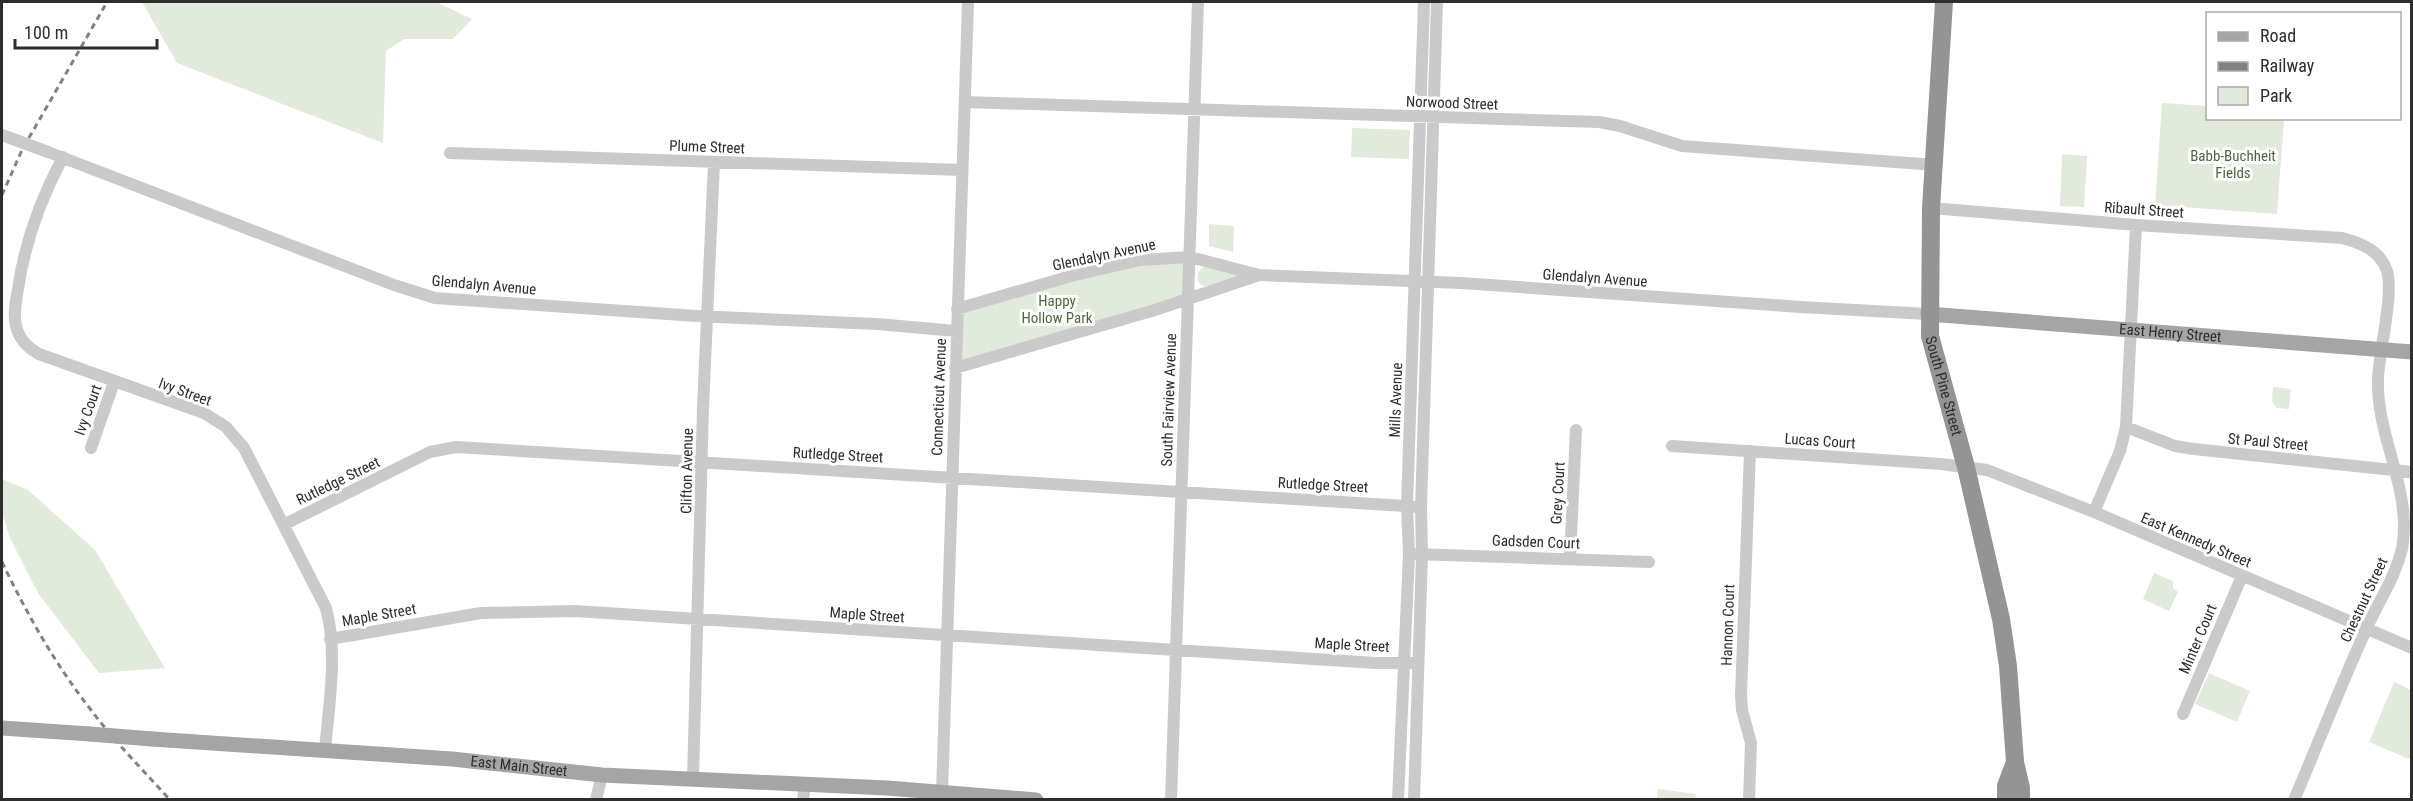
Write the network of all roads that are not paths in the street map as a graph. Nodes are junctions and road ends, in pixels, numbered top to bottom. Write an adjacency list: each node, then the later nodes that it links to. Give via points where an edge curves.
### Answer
1 (968, 2): 6 (street, Connecticut Avenue)
2 (1198, 2): 7 (street, South Fairview Avenue)
3 (1424, 2): 8 (street, Mills Avenue)
4 (1437, 2): 9 (street, Mills Avenue)
5 (1944, 2): 14 (highway, South Pine Street)
6 (964, 102): 7 (street, Norwood Street); 15 (street, Connecticut Avenue)
7 (1193, 109): 8 (street, Norwood Street); 19 (street, South Fairview Avenue)
8 (1420, 117): 9 (street, Norwood Street); 21 (street, Mills Avenue)
9 (1434, 117): 14 (street, Norwood Street, via 1599,122 1682,147); 22 (street, Mills Avenue)
10 (2, 135): 12 (street, Glendalyn Avenue, bridge)
11 (450, 153): 13 (street, Plume Street)
12 (63, 157): 26 (street, Glendalyn Avenue, via 435,298); 32 (street, Ivy Street, via 27,239 15,310 16,328 24,344 39,354)
13 (714, 163): 15 (street, Plume Street); 26 (street, Clifton Avenue)
14 (1935, 165): 16 (highway, South Pine Street)
15 (962, 170): 24 (street, Connecticut Avenue)
16 (1931, 208): 17 (street, Ribault Street); 25 (highway, South Pine Street)
17 (2136, 225): 18 (street, Ribault Street); 27 (street)
18 (2354, 241): 29 (street, Chestnut Street, via 2377,254 2387,271)
19 (1190, 257): 20 (street, Glendalyn Avenue); 23 (street, South Fairview Avenue); 24 (street, Glendalyn Avenue, via 1140,260)
20 (1259, 275): 21 (street, Glendalyn Avenue); 23 (street, Glendalyn Avenue)
21 (1415, 281): 22 (street, Glendalyn Avenue); 44 (street, Mills Avenue)
22 (1428, 282): 25 (street, Glendalyn Avenue); 45 (street, Mills Avenue)
23 (1188, 299): 31 (street, Glendalyn Avenue); 43 (street, South Fairview Avenue)
24 (957, 309): 28 (street, Connecticut Avenue)
25 (1928, 314): 27 (main road, East Henry Street); 39 (highway, South Pine Street, via 1929,336)
26 (708, 316): 28 (street, Glendalyn Avenue); 38 (street, Clifton Avenue)
27 (2131, 330): 29 (main road, East Henry Street); 33 (street)
28 (956, 331): 31 (street, Connecticut Avenue)
29 (2381, 349): 30 (main road, East Henry Street); 40 (street, Chestnut Street, via 2379,400)
30 (2412, 352)
31 (955, 368): 42 (street, Connecticut Avenue)
32 (114, 382): 36 (street, Ivy Court); 47 (street, Ivy Street, via 202,412 226,427 244,448)
33 (2126, 427): 40 (street, St Paul Street, via 2194,450); 46 (street, via 2120,452)
34 (1576, 430): 50 (street, Grey Court)
35 (1672, 446): 37 (street, Lucas Court)
36 (91, 448)
37 (1750, 451): 39 (street, Lucas Court); 75 (street, Hannon Court, via 1741,694 1751,743)
38 (702, 462): 42 (street, Rutledge Street); 47 (street, Rutledge Street, via 448,447 430,452); 53 (street, Clifton Avenue)
39 (1966, 467): 46 (street, East Kennedy Street, via 1987,470); 64 (highway, South Pine Street, via 2001,619)
40 (2396, 470): 41 (street, St Paul Street); 54 (street, Chestnut Street, via 2405,512 2402,549 2384,598)
41 (2412, 472)
42 (952, 477): 43 (street, Rutledge Street); 55 (street, Connecticut Avenue)
43 (1180, 492): 44 (street, Rutledge Street); 58 (street, South Fairview Avenue)
44 (1407, 506): 45 (street, Rutledge Street); 48 (street, Mills Avenue)
45 (1420, 507): 49 (street, Mills Avenue)
46 (2094, 512): 52 (street, East Kennedy Street)
47 (285, 524): 56 (street, Ivy Street, via 327,608)
48 (1409, 554): 49 (street, Gadsden Court); 59 (street, Mills Avenue)
49 (1422, 555): 50 (street, Gadsden Court); 60 (street, Mills Avenue)
50 (1570, 558): 51 (street, Gadsden Court)
51 (1649, 562)
52 (2242, 576): 54 (street, East Kennedy Street); 61 (street, Minter Court)
53 (698, 618): 55 (street, Maple Street); 56 (street, Maple Street, via 512,611 449,617); 66 (street, Clifton Avenue)
54 (2366, 629): 57 (street, East Kennedy Street); 78 (street, Chestnut Street)
55 (946, 636): 58 (street, Maple Street); 68 (street, Connecticut Avenue)
56 (330, 639): 63 (street, Ivy Street, via 331,686)
57 (2412, 648)
58 (1175, 650): 59 (street, Maple Street); 72 (street, South Fairview Avenue)
59 (1404, 663): 60 (street, Maple Street); 73 (street, Mills Avenue)
60 (1417, 663): 74 (street, Mills Avenue)
61 (2182, 714)
62 (2, 728): 63 (main road, East Main Street, bridge)
63 (325, 750): 65 (main road, East Main Street)
64 (2015, 762): 76 (highway, South Pine Street, via 2006,786); 77 (highway, South Pine Street)
65 (602, 775): 66 (main road, East Main Street); 70 (street)
66 (693, 779): 67 (main road, East Main Street)
67 (804, 792): 68 (main road, East Main Street)
68 (942, 792): 69 (main road, East Main Street)
69 (981, 798): 71 (main road, East Main Street)
70 (596, 800)
71 (1036, 800)
72 (1171, 800)
73 (1398, 800)
74 (1414, 800)
75 (1749, 800)
76 (2006, 800)
77 (2021, 800)
78 (2294, 800)

